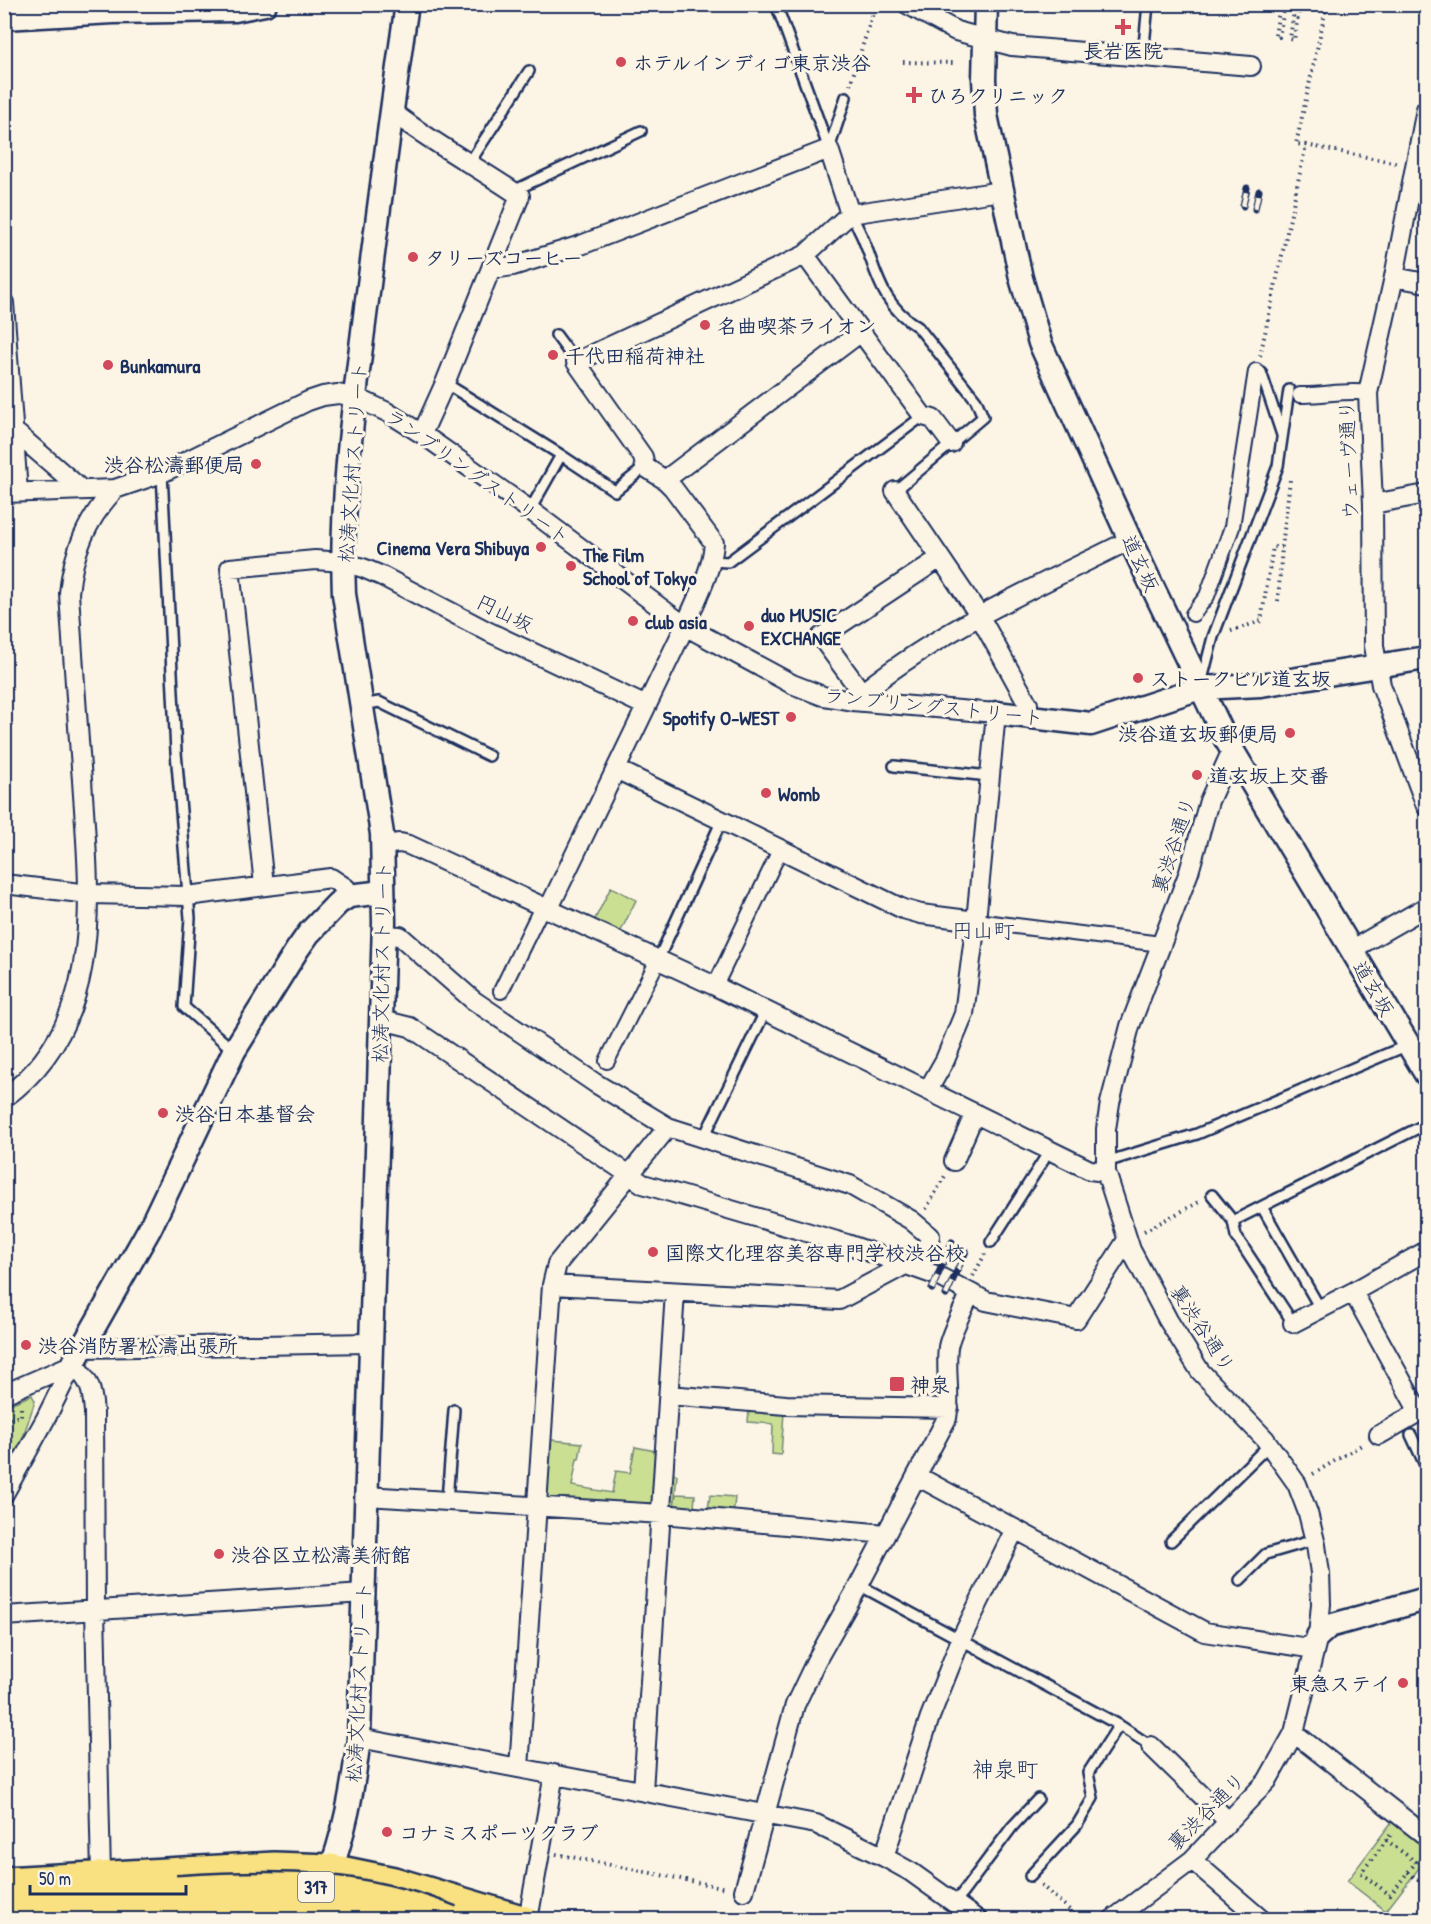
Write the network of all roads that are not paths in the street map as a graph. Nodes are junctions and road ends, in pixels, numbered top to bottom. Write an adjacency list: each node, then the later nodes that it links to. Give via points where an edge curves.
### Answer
1 (265, 4): 7 (street)
2 (407, 4): 15 (street, 松涛文化村ストリート)
3 (776, 4): 18 (lane)
4 (907, 4): 10 (street, via 956,31)
5 (986, 4): 10 (street, 道玄坂)
6 (1148, 4): 11 (lane)
7 (235, 7): 8 (street)
8 (114, 8): 9 (street)
9 (4, 18)
10 (984, 38): 11 (street, via 1012,46); 21 (street, 道玄坂, via 986,115)
11 (1143, 56): 12 (street)
12 (1251, 66)
13 (529, 71): 19 (lane)
14 (846, 97): 18 (lane)
15 (391, 111): 19 (street); 35 (street, 松涛文化村ストリート)
16 (1426, 116): 25 (street, ウェーヴ通り)
17 (641, 131): 20 (lane)
18 (829, 149): 22 (street); 24 (street, via 581,245 513,266)
19 (470, 162): 20 (street)
20 (513, 191): 24 (street, via 520,196)
21 (1001, 191): 22 (street); 52 (street, 道玄坂, via 1040,343)
22 (850, 214): 23 (street); 40 (lane, via 859,227 883,293 906,320 918,327 976,400 983,417)
23 (805, 255): 28 (street); 30 (street)
24 (493, 267): 32 (street)
25 (1394, 277): 26 (street); 34 (street, ウェーヴ通り)
26 (1426, 283)
27 (4, 303): 37 (street)
28 (861, 333): 36 (street); 44 (street)
29 (556, 334): 30 (lane)
30 (576, 362): 42 (street, via 643,457)
31 (1258, 372): 39 (lane); 56 (street, via 1232,527 1207,596)
32 (446, 383): 38 (street); 41 (lane)
33 (1295, 393): 34 (street); 39 (lane)
34 (1368, 393): 50 (street, ウェーヴ通り)
35 (355, 397): 38 (street, ランブリングストリート); 43 (street, via 330,395 308,401); 55 (street, 松涛文化村ストリート)
36 (923, 416): 40 (street, via 933,419); 54 (lane, via 728,562)
37 (14, 431): 46 (street); 48 (street)
38 (422, 434): 51 (street, ランブリングストリート)
39 (1282, 438): 61 (lane, via 1278,466 1213,637)
40 (951, 443): 47 (lane)
41 (561, 455): 42 (lane, via 615,491); 51 (lane)
42 (645, 466): 44 (street)
43 (162, 473): 45 (street); 80 (lane)
44 (665, 480): 54 (street, via 714,543)
45 (115, 489): 46 (street); 79 (street, via 94,515 79,543 69,593)
46 (82, 490): 48 (street)
47 (895, 491): 53 (street)
48 (11, 492)
49 (1426, 494): 50 (street)
50 (1373, 504): 60 (street, ウェーヴ通り)
51 (530, 510): 58 (street, ランブリングストリート)
52 (1130, 540): 57 (street); 61 (street, 道玄坂)
53 (939, 558): 57 (street); 62 (street, via 821,637)
54 (711, 561): 58 (street)
55 (343, 562): 63 (street, 松涛文化村ストリート, via 344,594); 64 (street, 円山坂, via 382,576); 77 (street, 円山坂, via 315,560 230,568)
56 (1193, 614)
57 (979, 615): 62 (street); 66 (street, via 1028,704)
58 (685, 626): 62 (street, ランブリングストリート, via 792,684 823,696); 64 (street)
59 (1426, 658): 60 (street, ランブリングストリート)
60 (1377, 666): 61 (street, ランブリングストリート, via 1262,685); 72 (street, ウェーヴ通り, via 1380,685)
61 (1200, 688): 66 (street, ランブリングストリート, via 1091,724); 67 (street, 道玄坂)
62 (857, 697): 65 (street, ランブリングストリート)
63 (362, 705): 68 (lane, via 380,702); 74 (street, 松涛文化村ストリート)
64 (646, 706): 70 (street)
65 (996, 712): 66 (street, ランブリングストリート); 71 (street)
66 (1027, 717)
67 (1232, 750): 86 (street, 裏渋谷通り, via 1209,801 1189,872); 87 (street, 道玄坂)
68 (489, 756)
69 (894, 766): 71 (lane)
70 (616, 769): 73 (street); 83 (street)
71 (989, 776): 84 (street)
72 (1426, 806)
73 (722, 820): 75 (street); 88 (lane)
74 (382, 844): 78 (street, 松涛文化村ストリート); 83 (street, via 409,845)
75 (781, 848): 84 (street, via 903,909); 89 (street)
76 (4, 884): 79 (street)
77 (264, 885): 80 (street); 81 (street, via 331,878 346,888)
78 (383, 892): 81 (street); 85 (street, 松涛文化村ストリート)
79 (89, 894): 80 (street); 98 (street, via 84,960 67,1021 45,1061)
80 (187, 896): 94 (lane, via 190,918 184,1007)
81 (349, 897): 94 (street, via 324,917 297,950)
82 (1426, 907): 87 (street)
83 (545, 909): 88 (street); 90 (street)
84 (976, 921): 86 (street); 97 (street, via 964,1014)
85 (384, 935): 92 (street, 松涛文化村ストリート); 101 (street, via 400,936 473,1000)
86 (1161, 944): 105 (street, 裏渋谷通り, via 1130,1026 1110,1103)
87 (1351, 950): 93 (street, 道玄坂)
88 (658, 960): 89 (street); 95 (street)
89 (715, 986): 91 (street)
90 (501, 991)
91 (765, 1012): 97 (street); 102 (lane)
92 (382, 1020): 106 (street, via 410,1027); 120 (street, 松涛文化村ストリート)
93 (1408, 1045): 96 (street, 道玄坂); 105 (lane, via 1197,1134)
94 (234, 1051): 121 (street, via 150,1228)
95 (607, 1061)
96 (1426, 1074)
97 (928, 1090): 99 (street)
98 (4, 1098)
99 (975, 1113): 103 (street); 104 (street)
100 (1426, 1124): 108 (lane)
101 (668, 1127): 102 (street); 106 (street)
102 (703, 1139): 113 (street, via 850,1185 917,1225 930,1236)
103 (1050, 1150): 105 (street, via 1090,1170); 111 (lane)
104 (954, 1161)
105 (1106, 1167): 110 (street, 裏渋谷通り)
106 (627, 1175): 113 (street, via 643,1184); 114 (street, via 557,1264)
107 (1212, 1195): 109 (lane)
108 (1262, 1207): 109 (lane); 118 (lane)
109 (1233, 1221): 119 (lane, via 1236,1236)
110 (1127, 1240): 117 (street, via 1076,1319 986,1301); 128 (street, 裏渋谷通り, via 1163,1311 1200,1371)
111 (991, 1242)
112 (1426, 1251): 116 (street)
113 (913, 1267): 115 (street, via 840,1300); 117 (street)
114 (552, 1285): 115 (street); 134 (street)
115 (675, 1292): 123 (street)
116 (1353, 1292): 118 (street); 126 (street, via 1419,1412)
117 (970, 1294): 124 (street, via 948,1345)
118 (1321, 1310): 119 (street)
119 (1293, 1323)
120 (369, 1343): 121 (street); 132 (street, 松涛文化村ストリート)
121 (78, 1356): 122 (street); 131 (street); 144 (street, via 92,1389)
122 (4, 1394)
123 (669, 1395): 124 (street, via 786,1405); 135 (street)
124 (949, 1408): 130 (street)
125 (454, 1410): 133 (lane)
126 (1379, 1435)
127 (1411, 1435): 129 (lane)
128 (1269, 1445): 138 (street, 裏渋谷通り, via 1297,1484); 139 (lane)
129 (1426, 1467)
130 (917, 1476): 136 (street); 137 (street)
131 (4, 1494)
132 (366, 1496): 133 (street); 142 (street, 松涛文化村ストリート)
133 (447, 1500): 134 (street)
134 (535, 1505): 135 (street); 152 (street)
135 (662, 1514): 137 (street); 154 (street)
136 (1015, 1529): 146 (street, via 1205,1632 1308,1648); 147 (street)
137 (886, 1534): 141 (street)
138 (1314, 1539): 140 (lane, via 1266,1554); 146 (street, 裏渋谷通り, via 1320,1573)
139 (1171, 1541)
140 (1240, 1580)
141 (860, 1585): 147 (lane); 156 (street, via 795,1705)
142 (364, 1593): 144 (street); 150 (street, 松涛文化村ストリート)
143 (1426, 1599): 146 (street, via 1329,1626)
144 (95, 1609): 145 (street); 162 (street)
145 (4, 1616)
146 (1318, 1636): 149 (street, 裏渋谷通り)
147 (961, 1639): 148 (lane); 159 (street, via 930,1717)
148 (1119, 1725): 151 (lane); 163 (lane, via 1088,1773 1093,1798 1077,1825)
149 (1294, 1733): 157 (street, 裏渋谷通り, via 1267,1781); 158 (street)
150 (359, 1738): 152 (street); 161 (street, 松涛文化村ストリート, via 348,1811)
151 (1151, 1746): 157 (street)
152 (519, 1768): 153 (street)
153 (554, 1774): 154 (street); 173 (street)
154 (643, 1791): 156 (street)
155 (1038, 1799): 168 (lane)
156 (766, 1815): 159 (street, via 816,1824); 165 (street)
157 (1228, 1821): 160 (street, 裏渋谷通り)
158 (1422, 1825)
159 (884, 1857): 168 (street)
160 (1192, 1860): 175 (street, 裏渋谷通り); 176 (street)
161 (331, 1869): 162 (main road, 317, via 274,1866); 170 (street, 松涛文化村ストリート); 173 (main road, 317, via 394,1881)
162 (101, 1875): 164 (main road, 317)
163 (1030, 1876)
164 (4, 1881)
165 (744, 1891)
166 (177, 1900): 167 (main road, 317); 169 (main road, 317); 171 (main road, 317, bridge, via 335,1910); 172 (main road, 317, bridge, via 243,1886 310,1887 371,1895)
167 (4, 1901)
168 (955, 1903): 174 (street)
169 (33, 1920)
170 (311, 1920)
171 (386, 1920)
172 (451, 1920)
173 (526, 1920)
174 (978, 1920)
175 (1112, 1920)
176 (1262, 1920)

